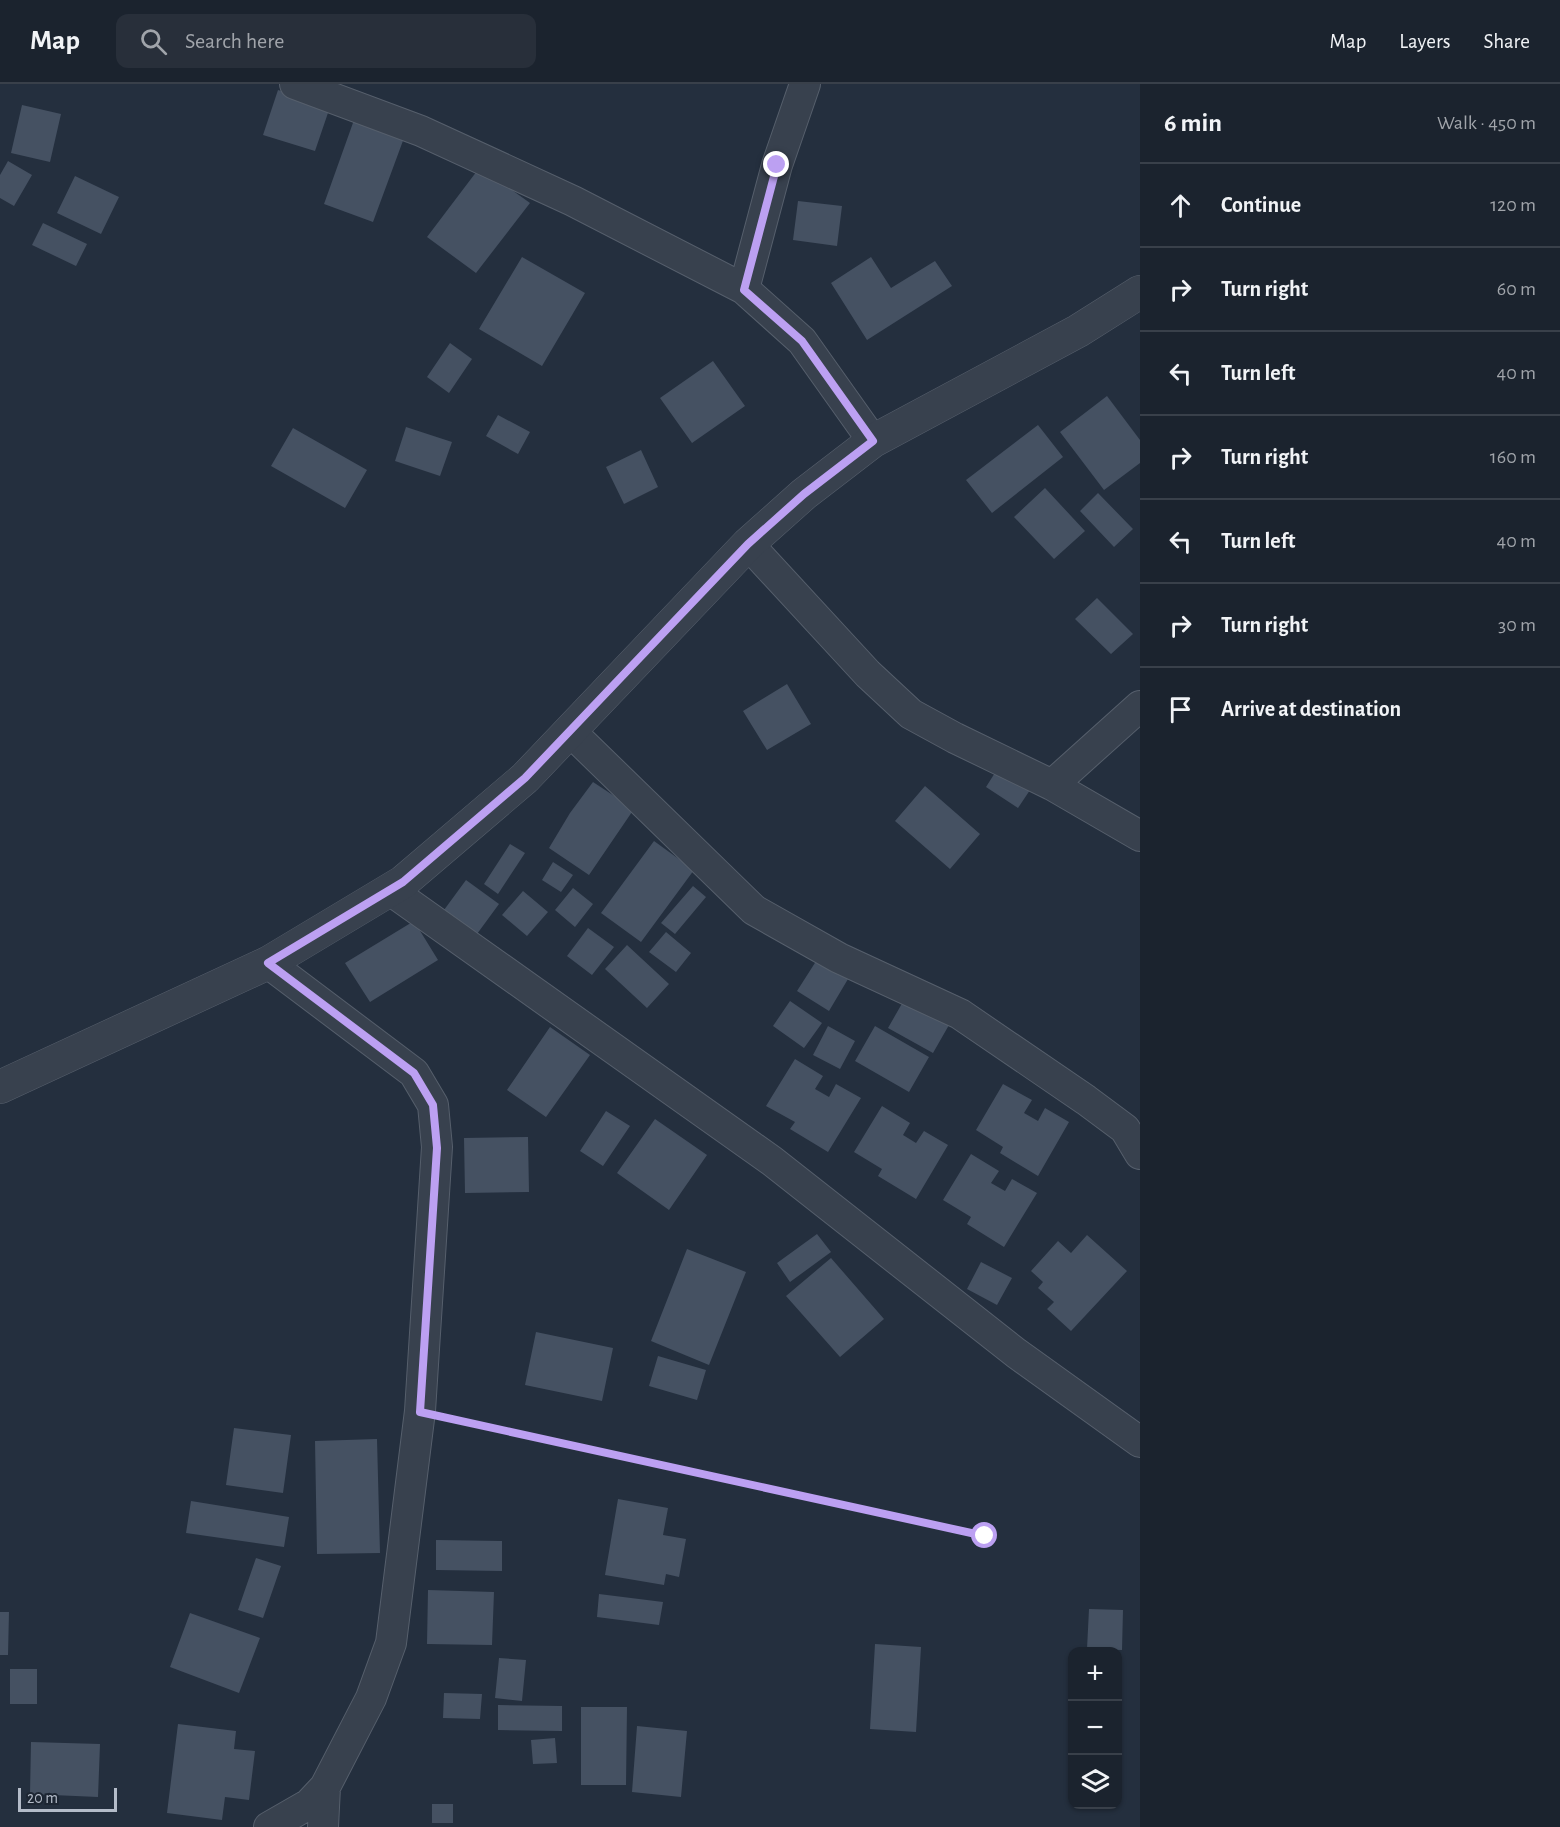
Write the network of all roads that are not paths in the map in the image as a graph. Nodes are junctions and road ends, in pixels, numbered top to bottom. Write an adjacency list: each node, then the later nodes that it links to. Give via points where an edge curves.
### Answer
1 (295, 84): 3 (street, via 421,131 562,196)
2 (805, 84): 3 (street, via 777,165)
3 (744, 290): 5 (street, via 802,341)
4 (1140, 292): 5 (street, via 1078,332)
5 (873, 441): 6 (street)
6 (748, 544): 8 (street); 9 (street, via 868,674 911,714)
7 (1140, 706): 9 (street)
8 (571, 732): 11 (street, via 525,778); 14 (street, via 754,910 839,958 960,1014 1125,1130)
9 (1052, 785): 10 (street)
10 (1140, 836)
11 (390, 890): 12 (street); 15 (street, via 772,1161 1016,1353)
12 (268, 963): 13 (street); 16 (street, via 414,1073 433,1105 437,1148 420,1412 391,1643 371,1698)
13 (0, 1087)
14 (1140, 1154)
15 (1140, 1442)
16 (324, 1787): 17 (street, via 309,1804); 18 (street)
17 (269, 1827)
18 (323, 1827)

